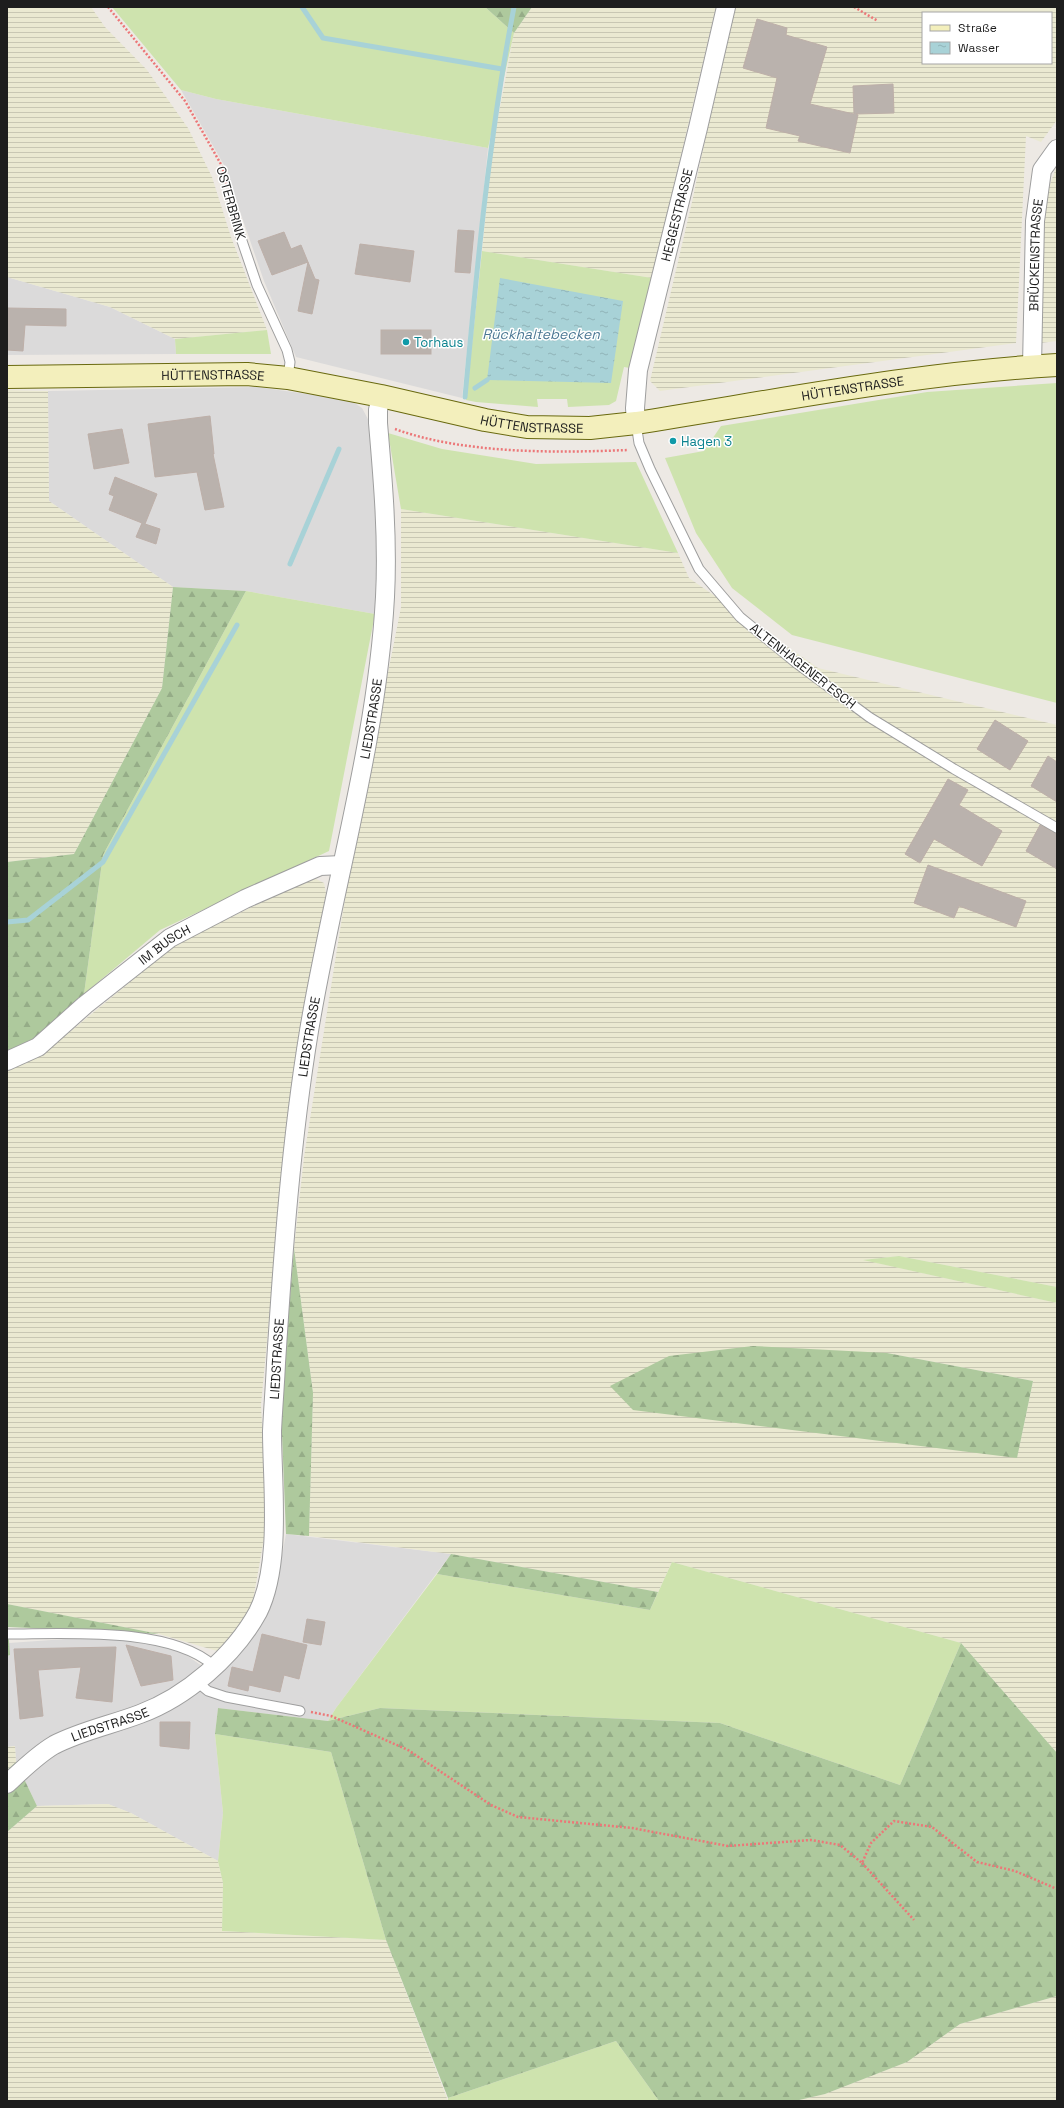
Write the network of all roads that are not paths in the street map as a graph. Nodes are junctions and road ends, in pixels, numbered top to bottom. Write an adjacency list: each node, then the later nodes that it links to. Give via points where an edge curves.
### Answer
1 (726, 7): 9 (street, HEGGESTRASSE, via 638,370)
2 (1057, 149): 5 (street, BRÜCKENSTRASSE, via 1042,170 1038,194 1035,221)
3 (241, 238): 7 (lane, OSTERBRINK, via 257,285 287,350 290,362)
4 (1057, 365): 5 (main road, HÜTTENSTRASSE)
5 (1032, 366): 9 (main road, HÜTTENSTRASSE, via 920,378)
6 (7, 377): 7 (main road, HÜTTENSTRASSE, via 247,374)
7 (288, 378): 8 (main road, HÜTTENSTRASSE)
8 (381, 396): 9 (main road, HÜTTENSTRASSE, via 527,427 590,428); 11 (street, LIEDSTRASSE, via 378,423 385,505 385,600 369,733)
9 (636, 423): 10 (lane, ALTENHAGENER ESCH, via 650,469 700,569 740,617 795,662 870,717)
10 (1057, 828)
11 (342, 865): 12 (street, IM BUSCH, via 320,866 245,899 170,938 85,1005 38,1047); 14 (street, LIEDSTRASSE, via 320,972 294,1136 272,1428 273,1522 268,1582 260,1608 249,1626 236,1644)
12 (7, 1060)
13 (7, 1634): 14 (lane, via 78,1634 156,1639 196,1653)
14 (214, 1666): 15 (street, LIEDSTRASSE)
15 (197, 1682): 16 (lane, via 208,1691 226,1697); 17 (street, LIEDSTRASSE, via 158,1707 53,1746)
16 (300, 1711)
17 (7, 1784)

